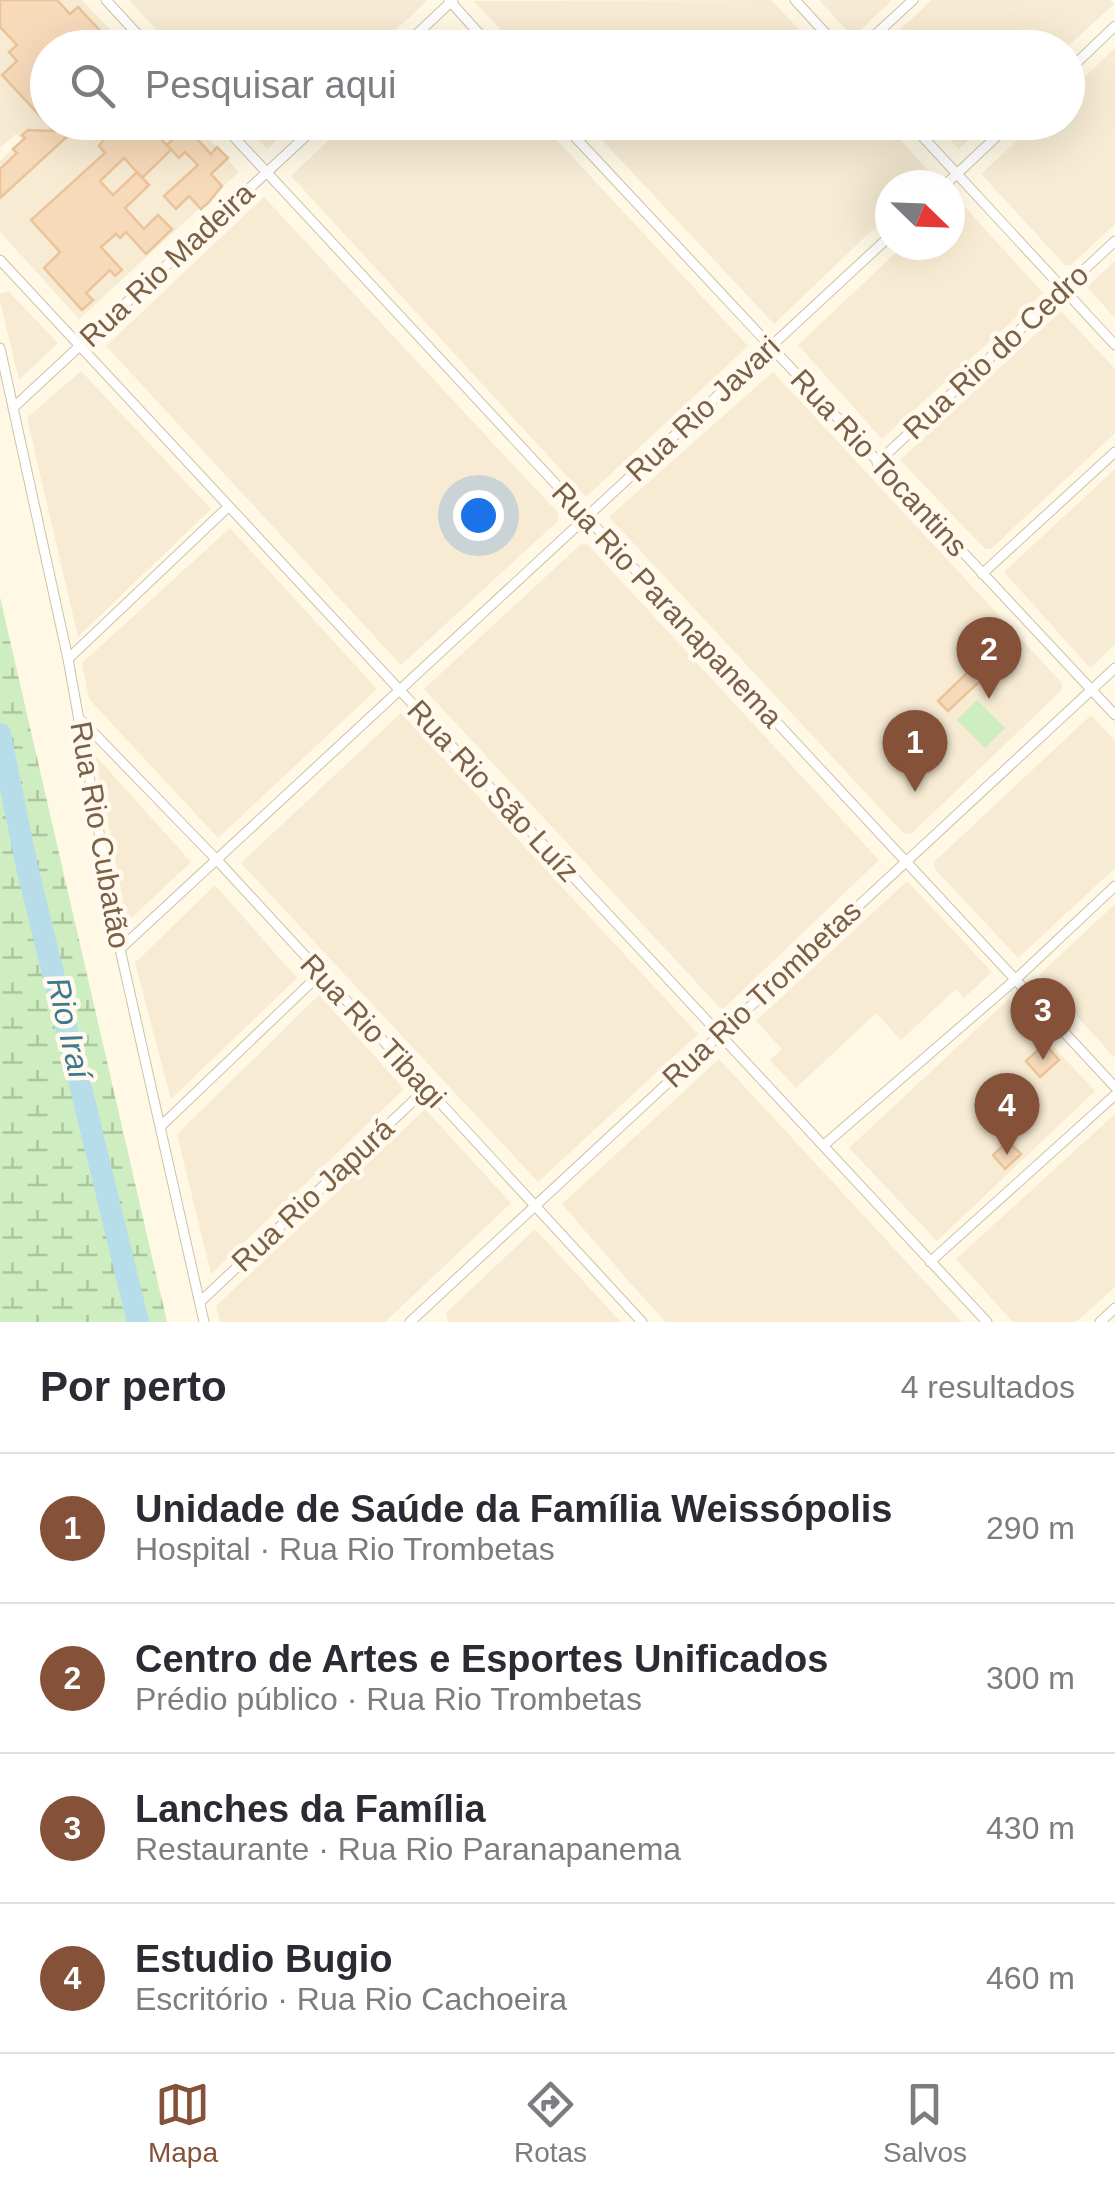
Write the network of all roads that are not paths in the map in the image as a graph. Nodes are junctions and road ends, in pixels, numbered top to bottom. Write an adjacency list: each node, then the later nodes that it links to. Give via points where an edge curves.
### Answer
1 (106, 0): 6 (street)
2 (795, 0): 9 (street)
3 (912, 0): 10 (street)
4 (451, 1): 7 (street); 8 (street)
5 (1115, 26): 11 (street)
6 (134, 30)
7 (421, 30)
8 (476, 30)
9 (822, 30)
10 (881, 30)
11 (1085, 55)
12 (237, 140): 19 (street, Rua Rio Paranapanema)
13 (301, 140): 19 (street, Rua Rio Madeira)
14 (578, 140): 26 (street, Rua Rio Tocantins)
15 (926, 140): 17 (street)
16 (993, 140): 18 (street)
17 (953, 170)
18 (961, 170)
19 (266, 172): 28 (street, Rua Rio Madeira); 33 (street, Rua Rio Paranapanema)
20 (965, 183): 24 (street)
21 (1115, 241): 24 (street, Rua Rio do Cedro)
22 (875, 250): 26 (street, Rua Rio Javari)
23 (0, 260): 28 (street, Rua Rio São Luíz)
24 (1062, 289): 25 (street); 31 (street, Rua Rio do Cedro)
25 (1115, 345)
26 (770, 346): 31 (street, Rua Rio Tocantins); 33 (street, Rua Rio Javari)
27 (0, 348): 29 (street, Rua Rio Cubatão)
28 (78, 348): 29 (street, Rua Rio Madeira); 32 (street, Rua Rio São Luíz)
29 (14, 408): 35 (street, Rua Rio Cubatão)
30 (1115, 452): 34 (street)
31 (877, 463): 34 (street, Rua Rio Tocantins)
32 (228, 507): 35 (street); 38 (street, Rua Rio São Luíz)
33 (586, 518): 38 (street, Rua Rio Javari); 44 (street, Rua Rio Paranapanema)
34 (982, 574): 37 (street, Rua Rio Tocantins)
35 (68, 659): 40 (street, Rua Rio Cubatão)
36 (1115, 668): 37 (street, Rua Rio Trombetas)
37 (1092, 690): 39 (street, Rua Rio Tocantins); 44 (street, Rua Rio Trombetas)
38 (400, 691): 43 (street, Rua Rio Javari); 49 (street, Rua Rio São Luíz)
39 (1115, 715)
40 (78, 718): 41 (street, Rua Rio Cubatão); 42 (street, Rua Rio Tibagi)
41 (83, 735): 42 (street, Rua Rio Tibagi); 46 (street, Rua Rio Cubatão)
42 (102, 741): 43 (street, Rua Rio Tibagi)
43 (216, 860): 46 (street, Rua Rio Javari); 47 (street, Rua Rio Tibagi)
44 (906, 860): 48 (street, Rua Rio Paranapanema); 49 (street, Rua Rio Trombetas)
45 (1115, 886): 48 (street)
46 (120, 949): 53 (street, Rua Rio Cubatão)
47 (320, 974): 51 (street, Rua Rio Tibagi); 53 (street)
48 (1015, 980): 50 (street, Rua Rio Paranapanema); 54 (street)
49 (719, 1034): 54 (street, Rua Rio São Luíz); 55 (street, Rua Rio Trombetas)
50 (1115, 1087)
51 (426, 1089): 55 (street, Rua Rio Tibagi); 57 (street, Rua Rio Japurá)
52 (1115, 1095): 56 (street)
53 (160, 1128): 57 (street, Rua Rio Cubatão)
54 (824, 1146): 56 (street, Rua Rio São Luíz)
55 (533, 1206): 59 (street, Rua Rio Trombetas); 61 (street, Rua Rio Tibagi)
56 (930, 1262): 62 (street, Rua Rio São Luíz)
57 (200, 1302): 60 (street, Rua Rio Cubatão)
58 (1115, 1308): 63 (street)
59 (418, 1320)
60 (204, 1322)
61 (642, 1322)
62 (987, 1322)
63 (1100, 1322)

